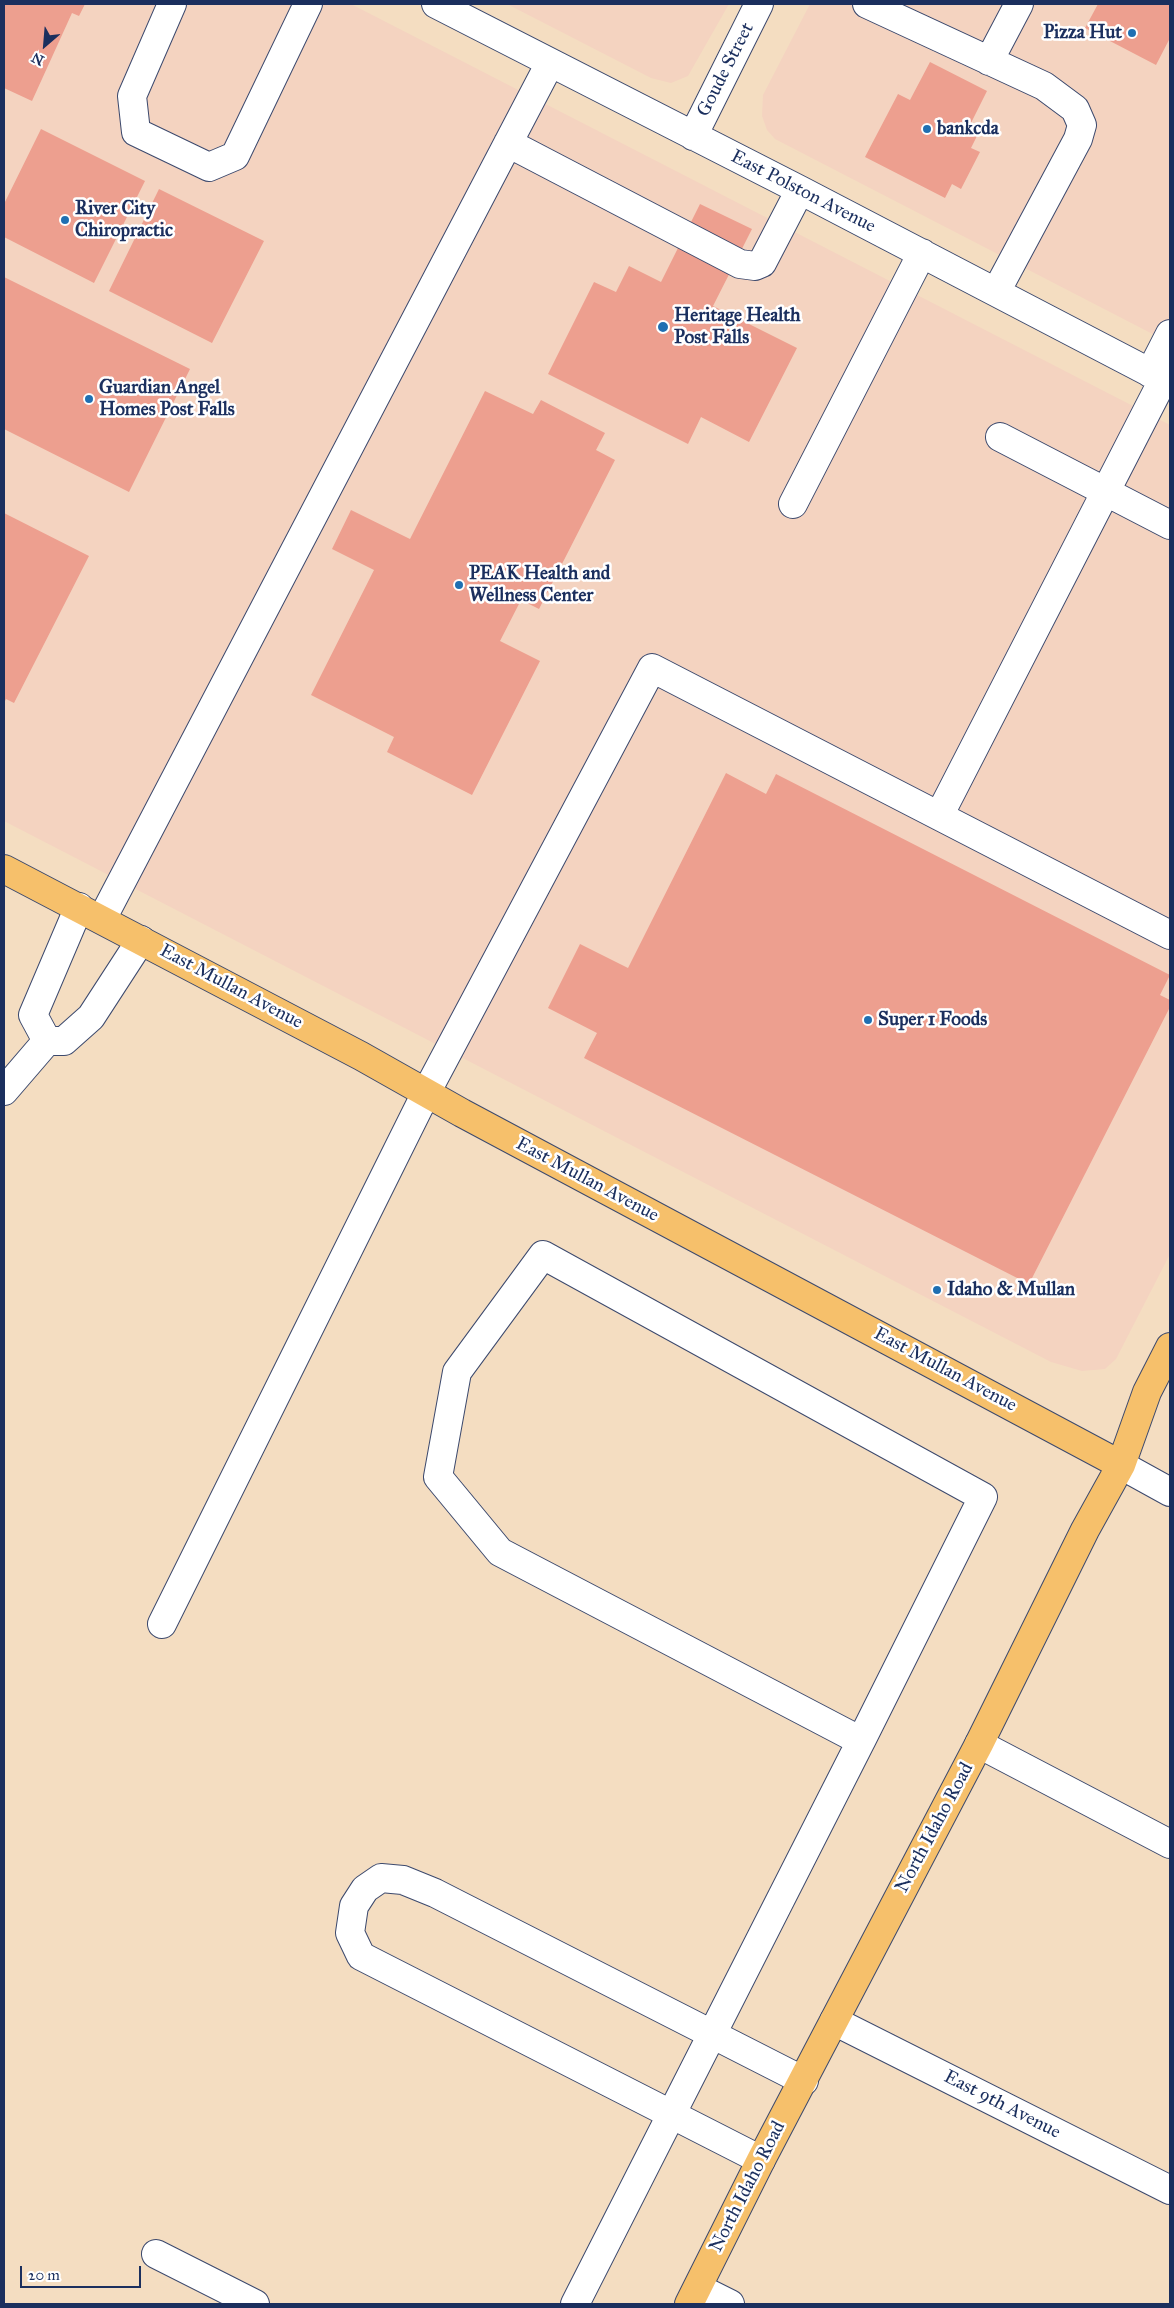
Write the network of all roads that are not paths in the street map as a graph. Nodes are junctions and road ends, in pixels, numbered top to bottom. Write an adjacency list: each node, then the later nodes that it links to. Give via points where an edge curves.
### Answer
1 (172, 4): 2 (street, via 132,96 136,132 209,167 235,156)
2 (308, 4)
3 (436, 4): 9 (street, East Polston Avenue)
4 (759, 4): 10 (street, Goude Street)
5 (867, 4): 7 (street)
6 (1019, 4): 8 (street)
7 (916, 14): 8 (street)
8 (990, 61): 14 (street, via 1044,86 1075,109 1082,125 1078,139)
9 (550, 63): 10 (street, East Polston Avenue); 11 (street)
10 (692, 136): 12 (street, East Polston Avenue)
11 (508, 143): 12 (street, via 740,264 755,266 762,263); 23 (street)
12 (800, 190): 13 (street, East Polston Avenue)
13 (922, 253): 14 (street, East Polston Avenue); 19 (street)
14 (996, 292): 16 (street, East Polston Avenue)
15 (1170, 334): 16 (street)
16 (1161, 379): 18 (street)
17 (1000, 437): 18 (street)
18 (1106, 491): 20 (street); 21 (street)
19 (793, 504)
20 (1170, 526)
21 (939, 816): 24 (street); 28 (street, via 652,668)
22 (4, 869): 23 (main road, East Mullan Avenue)
23 (90, 913): 25 (main road, East Mullan Avenue); 26 (street, via 33,1016)
24 (1170, 936)
25 (140, 940): 26 (street, via 91,1017 64,1041); 28 (main road, East Mullan Avenue)
26 (47, 1041): 27 (street)
27 (4, 1092)
28 (426, 1093): 30 (main road, East Mullan Avenue); 32 (street)
29 (1170, 1347): 30 (main road, North Idaho Road, via 1147,1392)
30 (1121, 1465): 31 (street, East Mullan Avenue); 34 (main road, North Idaho Road, via 1085,1530)
31 (1170, 1492)
32 (162, 1624)
33 (861, 1741): 33 (street, via 983,1496 543,1255 458,1372 438,1477 500,1552); 37 (street)
34 (979, 1744): 35 (street); 36 (main road, North Idaho Road)
35 (1170, 1844)
36 (834, 2021): 38 (main road, North Idaho Road); 41 (street, East 9th Avenue)
37 (712, 2034): 38 (street); 39 (street); 39 (street, via 403,1880 381,1878 365,1889 354,1906 350,1932 361,1956)
38 (804, 2081): 40 (main road, North Idaho Road)
39 (671, 2115): 40 (street); 45 (street)
40 (761, 2160): 43 (main road, North Idaho Road)
41 (1170, 2190)
42 (156, 2254): 44 (street)
43 (693, 2296): 46 (street)
44 (255, 2304)
45 (575, 2304)
46 (730, 2304)

